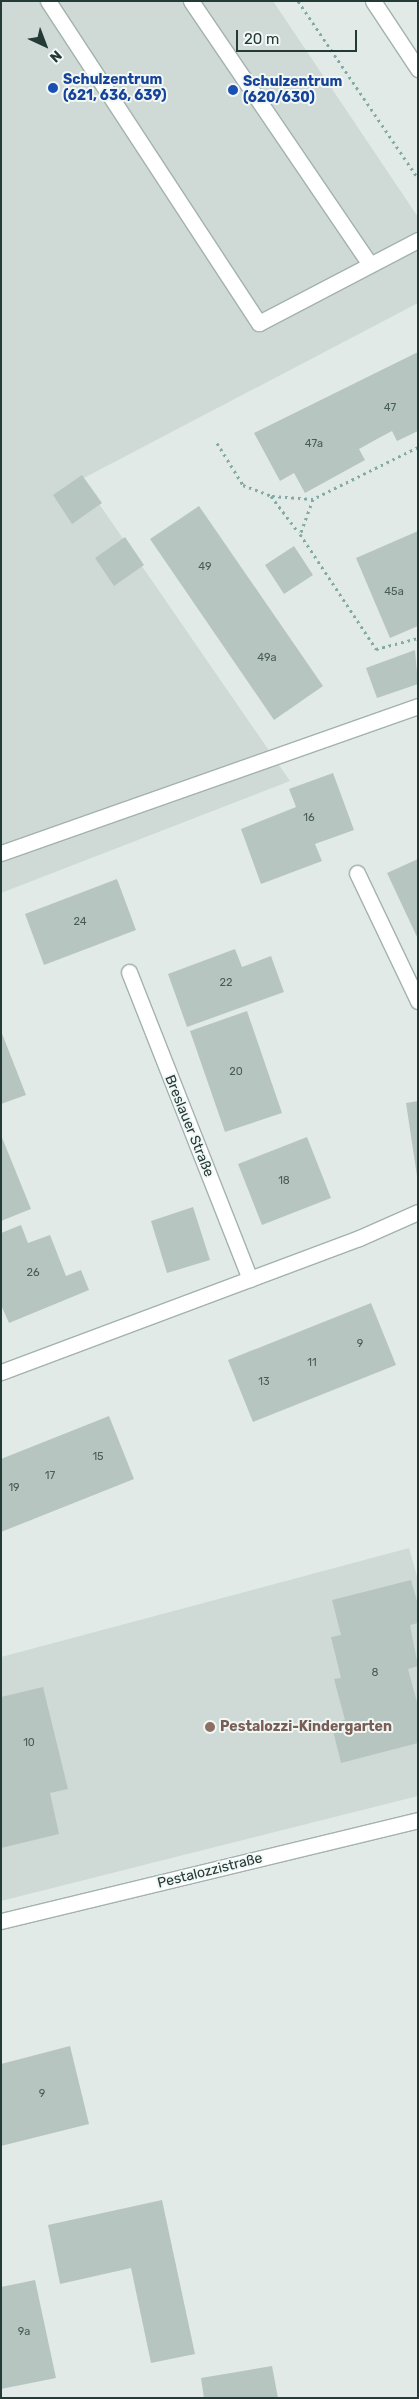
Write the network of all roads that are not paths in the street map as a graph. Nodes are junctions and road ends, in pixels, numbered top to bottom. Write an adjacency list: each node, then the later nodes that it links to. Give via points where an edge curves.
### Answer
1 (48, 1): 6 (street, via 259,323)
2 (190, 1): 6 (street)
3 (373, 1): 4 (street)
4 (418, 69)
5 (418, 240): 6 (street)
6 (369, 263)
7 (418, 706): 8 (street)
8 (1, 853)
9 (357, 873): 11 (street)
10 (129, 972): 13 (street, Breslauer Straße)
11 (418, 1001)
12 (418, 1212): 13 (street)
13 (250, 1279): 14 (street)
14 (1, 1372)
15 (418, 1820): 16 (street, Pestalozzistraße)
16 (1, 1921)

